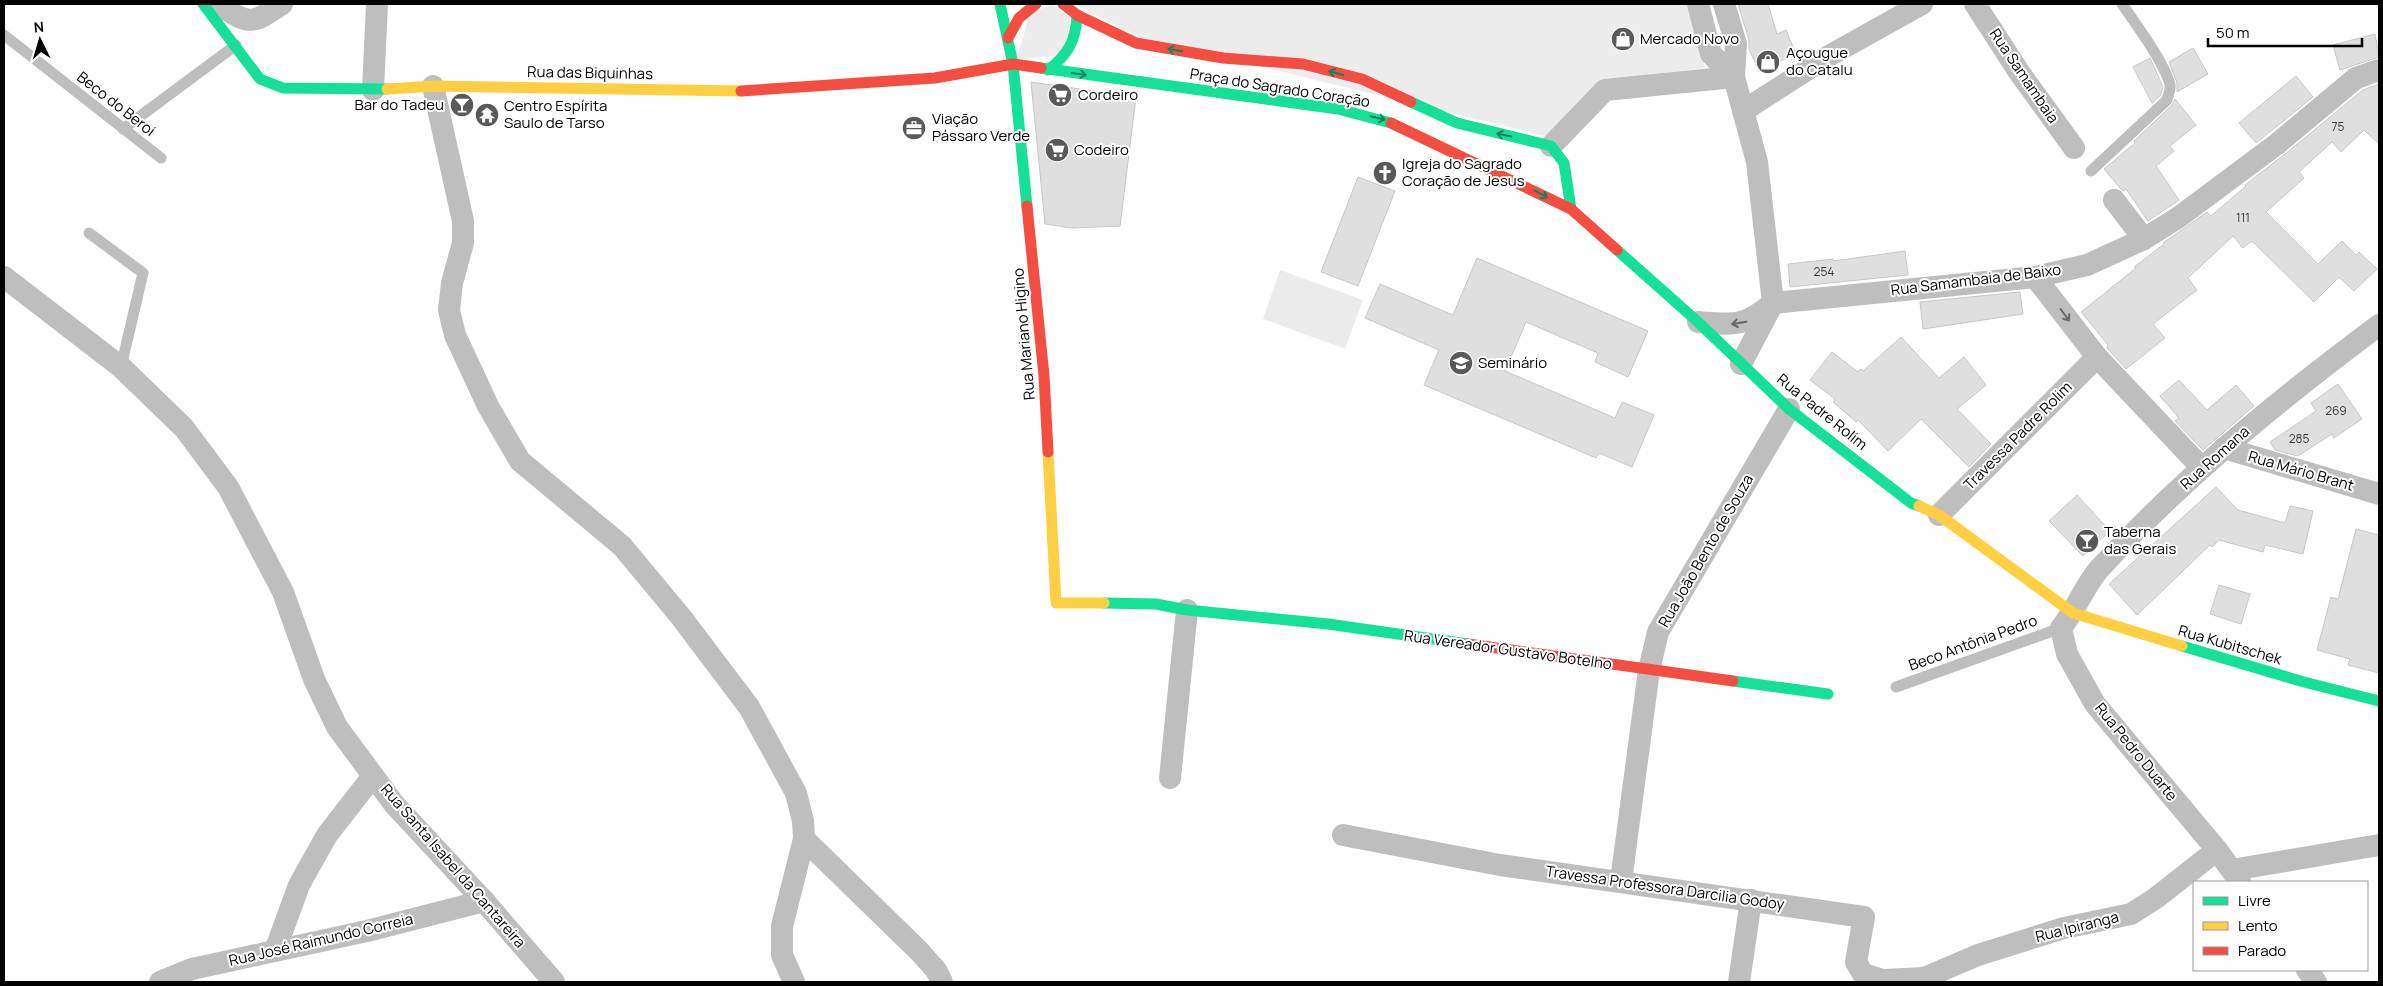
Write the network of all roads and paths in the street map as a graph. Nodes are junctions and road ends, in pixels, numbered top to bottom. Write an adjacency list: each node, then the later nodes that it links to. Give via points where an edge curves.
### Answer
1 (203, 4): 16 (street, Rua das Biquinhas)
2 (216, 4): 3 (street, via 248,21 262,18)
3 (282, 4)
4 (377, 4): 22 (street)
5 (1000, 4): 15 (street)
6 (1036, 4): 15 (street, via 1014,24)
7 (1062, 4): 13 (street, Praça do Sagrado Coração)
8 (1698, 4): 20 (street, via 1711,54)
9 (1724, 4): 20 (street, via 1736,44)
10 (1922, 4): 23 (street, via 1827,57)
11 (1975, 4): 26 (street, Rua Samambaia)
12 (2122, 4): 29 (lane, via 2165,73 2170,90 2167,100)
13 (1077, 15): 18 (street, via 1077,32 1071,47 1062,60); 25 (street, Praça do Sagrado Coração, one-way to 13, via 1457,123 1362,80 1303,64 1223,58 1136,43)
14 (4, 35): 24 (lane, Beco do Beroi)
15 (1008, 38): 17 (street)
16 (236, 45): 22 (street, Rua das Biquinhas, via 260,79 283,88); 24 (lane)
17 (1013, 64): 18 (street, Praça do Sagrado Coração); 21 (street, Rua das Biquinhas, via 935,78 744,91); 49 (street, Rua Mariano Higino, via 1044,376)
18 (1048, 70): 31 (street, Praça do Sagrado Coração, one-way to 31, via 1338,109 1383,119)
19 (2379, 70): 35 (street, Rua Samambaia de Baixo, via 2356,78 2239,173)
20 (1734, 77): 23 (street); 25 (street, via 1606,90)
21 (433, 86): 22 (street, Rua das Biquinhas); 59 (street, via 463,221 463,243 452,283 449,310 455,335 488,406 520,460 622,546 681,617 748,707 796,793)
22 (373, 90)
23 (1743, 112): 38 (street, via 1757,162)
24 (123, 129): 28 (lane, Beco do Beroi)
25 (1546, 145): 27 (street, via 1530,150); 33 (street, via 1564,163)
26 (2074, 148)
27 (1527, 155)
28 (162, 158)
29 (2091, 171)
30 (1520, 172): 31 (street)
31 (1522, 184): 33 (street, Praça do Sagrado Coração, one-way to 33)
32 (2114, 200): 35 (street)
33 (1571, 209): 39 (street, Rua Padre Rolim)
34 (88, 233): 43 (lane, via 143,273)
35 (2144, 239): 37 (street, Rua Samambaia de Baixo, via 2087,265)
36 (4, 277): 43 (street, Rua Santa Isabel da Cantareira)
37 (2035, 277): 38 (street, Rua Samambaia de Baixo); 41 (street, one-way to 41)
38 (1773, 303): 39 (street, one-way to 39, via 1743,323); 42 (street)
39 (1698, 322): 42 (street, Rua Padre Rolim)
40 (2379, 325): 45 (street, Rua Romana, via 2300,384)
41 (2097, 358): 46 (street); 48 (street, Travessa Padre Rolim)
42 (1741, 364): 44 (street, Rua Padre Rolim)
43 (120, 367): 56 (street, Rua Santa Isabel da Cantareira, via 184,428 228,487 283,592 314,680 334,719)
44 (1789, 409): 48 (street, Rua Padre Rolim, via 1912,503); 52 (street, Rua João Bento de Souza, via 1658,632)
45 (2224, 448): 46 (street, Rua Romana); 47 (street, Rua Mário Brant)
46 (2201, 467): 51 (street, Rua Romana, via 2098,570)
47 (2379, 494)
48 (1939, 515): 51 (street, Rua Padre Rolim)
49 (1056, 602): 50 (street, Rua Vereador Gustavo Botelho, via 1156,604)
50 (1187, 610): 52 (street, Rua Vereador Gustavo Botelho, via 1328,624); 57 (street)
51 (2067, 621): 53 (lane, Beco Antônia Pedro); 55 (street, Rua Kubitschek); 61 (street, Rua Pedro Duarte, via 2067,654 2096,704)
52 (1649, 670): 54 (street, Rua Vereador Gustavo Botelho); 63 (street, Rua João Bento de Souza)
53 (1896, 687)
54 (1828, 694)
55 (2379, 701)
56 (374, 776): 65 (street, Rua Santa Isabel da Cantareira, via 394,804); 66 (street, via 327,835 299,886)
57 (1170, 778)
58 (1343, 835): 63 (street, Travessa Professora Darcilia Godoy, via 1500,865)
59 (804, 838): 71 (street, via 782,926 782,956); 72 (street, via 919,951)
60 (2379, 845): 62 (street)
61 (2216, 850): 62 (street, Rua Pedro Duarte); 68 (street, Rua Ipiranga, via 2131,914 2064,928 1987,952)
62 (2236, 876)
63 (1621, 881): 64 (street, Travessa Professora Darcilia Godoy)
64 (1750, 900): 68 (street, Travessa Professora Darcilia Godoy, via 1864,917 1856,962 1863,974 1884,980); 73 (street)
65 (484, 901): 66 (street, Rua José Raimundo Correia); 70 (street, Rua Santa Isabel da Cantareira)
66 (275, 951): 69 (street, Rua José Raimundo Correia, via 192,969)
67 (2308, 971): 74 (street)
68 (1924, 980)
69 (160, 982)
70 (554, 982)
71 (794, 982)
72 (942, 982)
73 (1739, 982)
74 (2316, 982)

